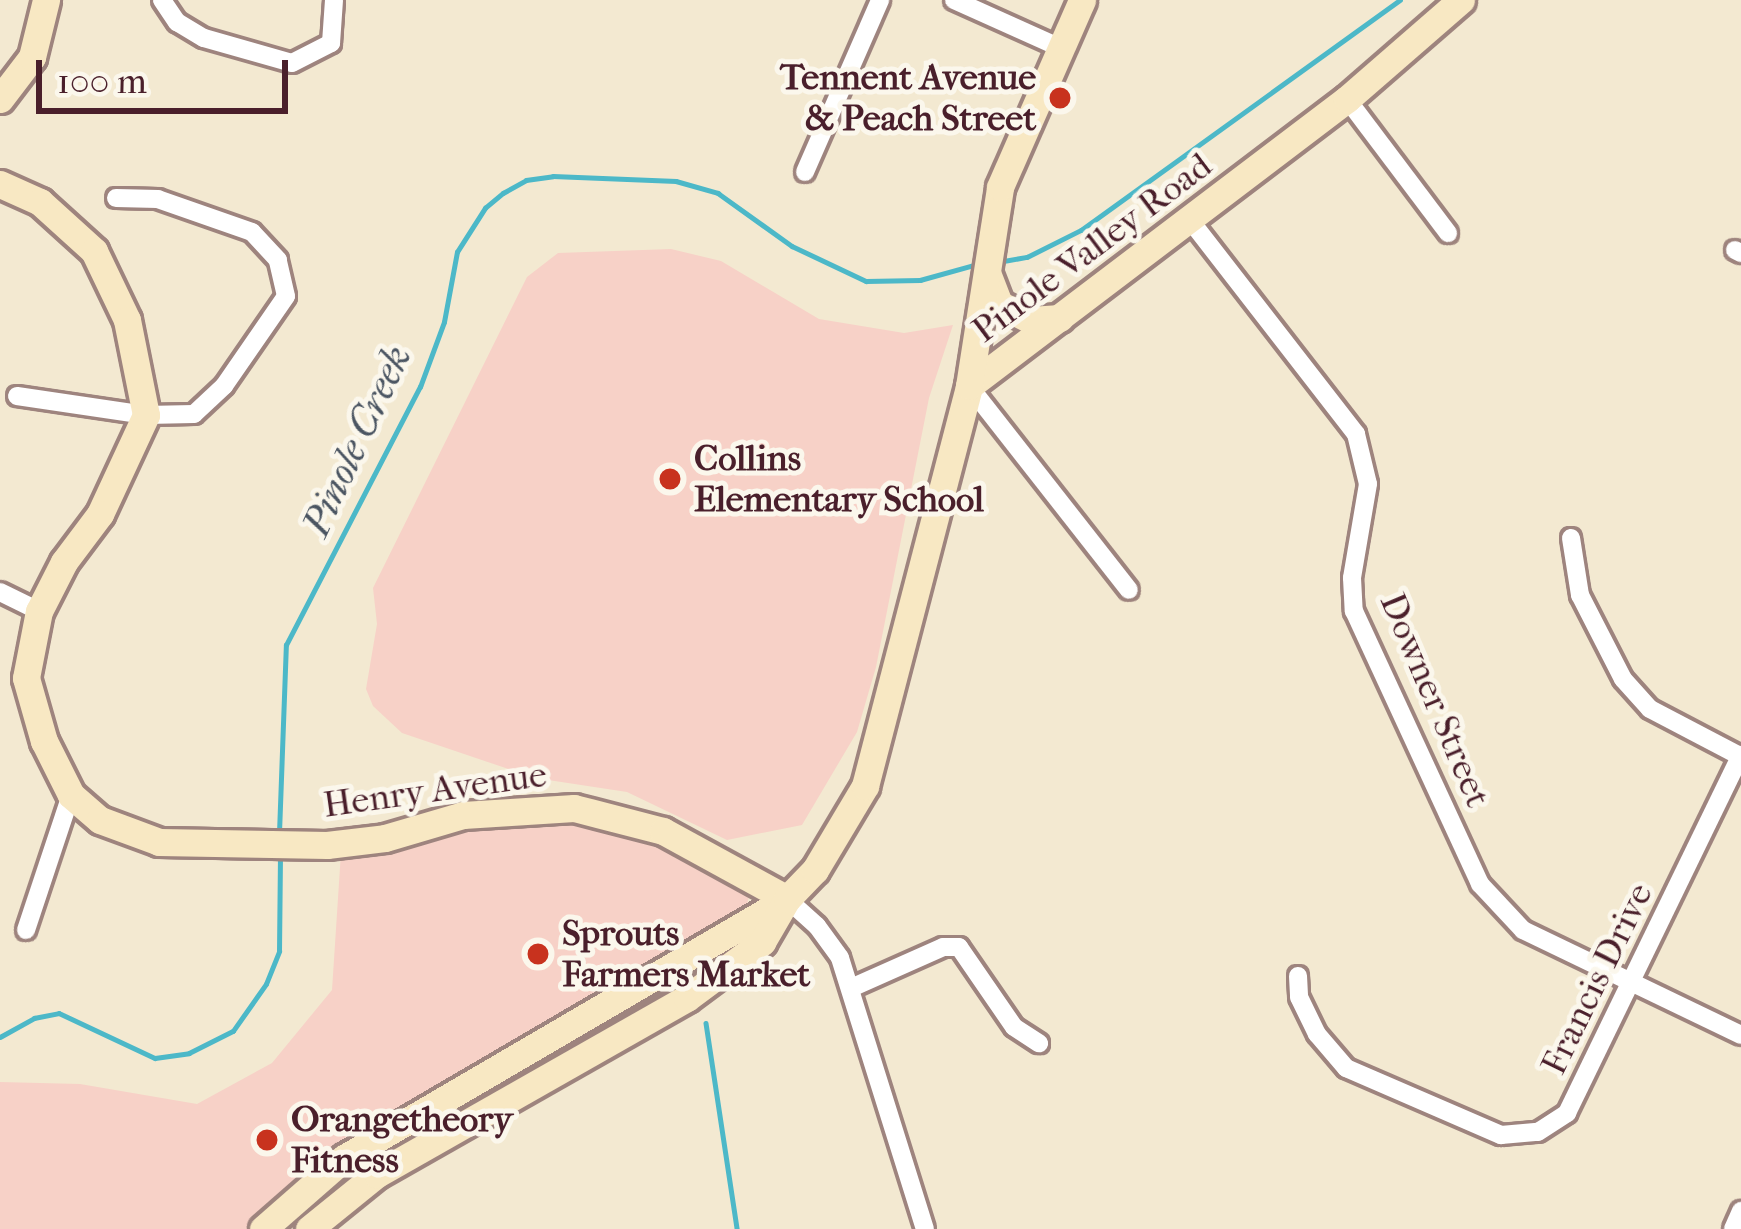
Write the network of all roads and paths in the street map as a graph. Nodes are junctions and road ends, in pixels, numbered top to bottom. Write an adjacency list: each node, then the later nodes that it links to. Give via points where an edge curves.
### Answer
1 (46, 0): 9 (main road, via 32,57)
2 (163, 0): 3 (street, via 177,22 204,38 292,63 331,43)
3 (334, 0)
4 (880, 0): 11 (street)
5 (954, 0): 8 (street)
6 (1082, 0): 8 (main road)
7 (1462, 0): 10 (main road, Pinole Valley Road)
8 (1061, 48): 16 (main road, via 1000,187)
9 (0, 99)
10 (1347, 99): 14 (main road, Pinole Valley Road); 15 (street)
11 (805, 172)
12 (0, 184): 20 (main road, via 40,202 94,251 128,320)
13 (116, 198): 20 (street, via 158,199 252,232 278,260 286,296 224,386 194,414)
14 (1190, 220): 17 (main road, Pinole Valley Road); 30 (street, Downer Street, via 1356,434 1368,484 1354,611 1480,884 1523,931)
15 (1448, 233)
16 (988, 275): 17 (main road, via 999,304 1031,320); 18 (main road)
17 (1060, 318): 18 (main road, Pinole Valley Road)
18 (969, 386): 22 (street); 27 (main road, Pinole Valley Road, via 865,786 815,870)
19 (17, 396): 20 (street)
20 (146, 415): 24 (main road, Henry Avenue, via 100,514)
21 (1571, 538): 25 (street, via 1580,595 1623,679 1650,709)
22 (1129, 590)
23 (0, 592): 24 (street)
24 (39, 611): 26 (main road, Henry Avenue, via 26,678)
25 (1741, 756): 30 (street, Francis Drive)
26 (71, 795): 27 (main road, Henry Avenue, via 100,820 159,842 327,844 386,838 463,815 574,808 663,831); 28 (street)
27 (787, 898): 31 (street, Henry Avenue, via 834,948); 35 (main road, Pinole Valley Road, via 344,1158); 36 (main road, Pinole Valley Road, via 762,943 687,998 377,1174)
28 (26, 930)
29 (1298, 976): 30 (street, Francis Drive, via 1316,1034 1346,1069 1501,1136 1538,1132 1568,1113)
30 (1633, 984): 32 (street, Downer Street)
31 (850, 988): 33 (street, via 959,947 1014,1027); 37 (street, Henry Avenue)
32 (1741, 1036)
33 (1040, 1043)
34 (1741, 1211): 38 (street)
35 (263, 1229)
36 (309, 1229)
37 (925, 1229)
38 (1733, 1229)

